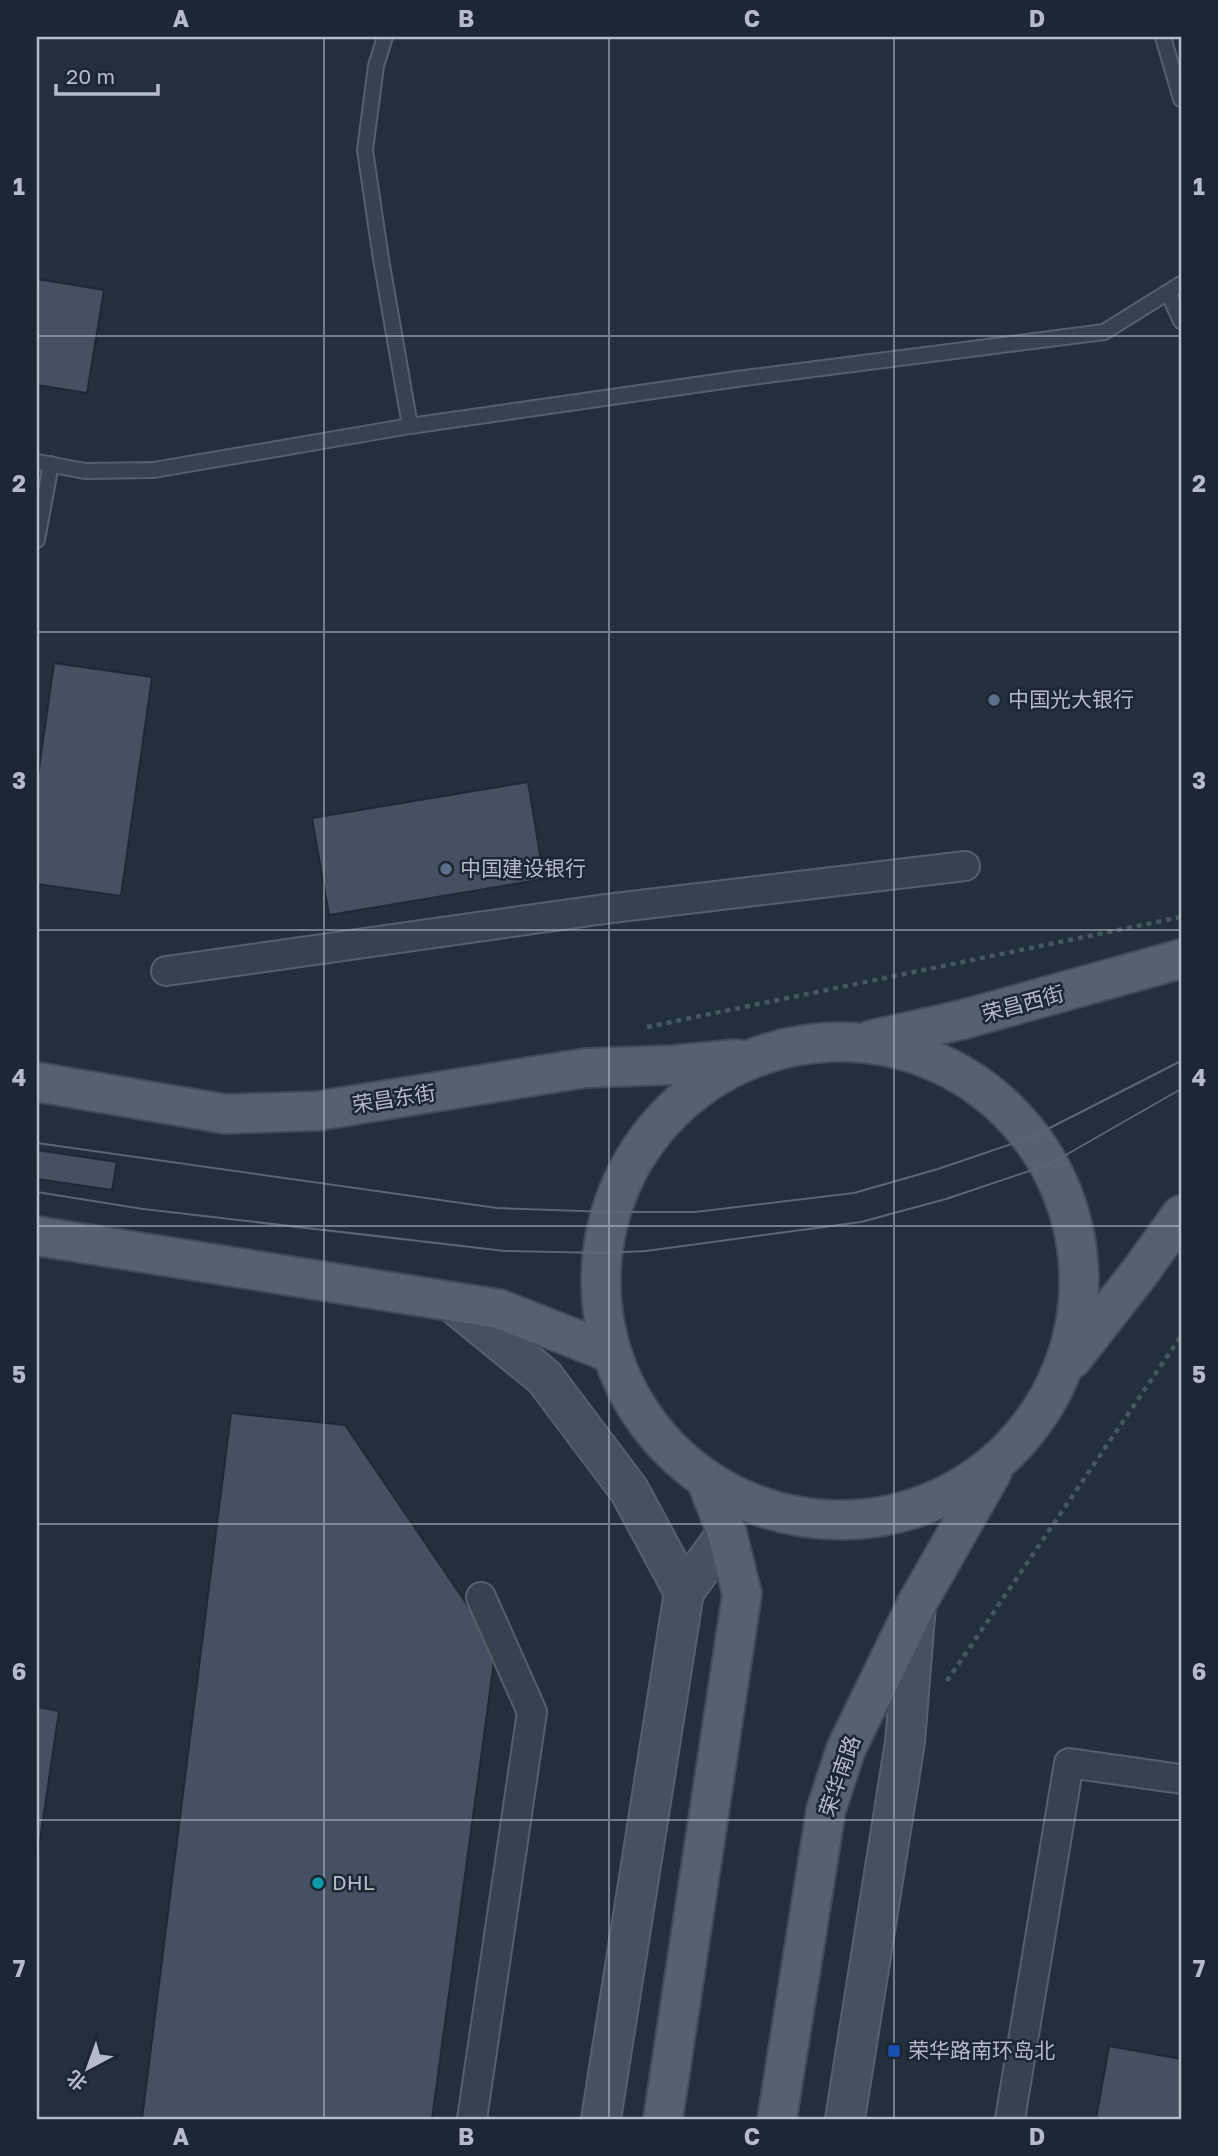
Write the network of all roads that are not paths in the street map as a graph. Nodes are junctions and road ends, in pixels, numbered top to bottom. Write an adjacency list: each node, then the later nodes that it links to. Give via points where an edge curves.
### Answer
1 (385, 37): 7 (lane, via 376,66 365,150)
2 (1163, 37): 3 (lane)
3 (1181, 99)
4 (1181, 284): 5 (lane)
5 (1168, 293): 6 (lane); 7 (lane, via 1104,332)
6 (1181, 321)
7 (410, 426): 8 (lane, via 154,470 85,471)
8 (44, 463): 9 (lane)
9 (37, 540)
10 (965, 866): 12 (street, via 605,909)
11 (1181, 959): 13 (main road, 荣昌西街)
12 (166, 971)
13 (863, 1042): 14 (main road, via 805,1043); 20 (main road, via 936,1061 992,1095 1032,1137 1050,1164 1077,1242 1079,1307)
14 (752, 1057): 15 (main road, 荣昌东街, via 585,1068 317,1111 225,1114); 19 (main road, via 697,1088 658,1124 627,1170 610,1212 602,1253 601,1301)
15 (37, 1083)
16 (1181, 1215): 20 (main road)
17 (37, 1237): 18 (main road)
18 (452, 1301): 19 (main road, via 499,1309); 24 (street, via 544,1377 629,1490)
19 (611, 1353): 22 (main road, via 634,1404 666,1445)
20 (1065, 1369): 21 (main road, via 1041,1415)
21 (997, 1464): 22 (main road, via 949,1496 907,1512 865,1520 803,1518 766,1509); 26 (main road, 荣华南路)
22 (706, 1480): 23 (main road)
23 (727, 1533): 24 (street); 30 (main road, via 742,1594)
24 (684, 1592): 29 (street)
25 (481, 1597): 28 (street, via 531,1712)
26 (916, 1605): 31 (main road, 荣华南路, via 846,1749 826,1810); 32 (street, via 905,1742)
27 (1181, 1779): 33 (street, via 1069,1763)
28 (472, 2119)
29 (601, 2119)
30 (663, 2119)
31 (777, 2119)
32 (845, 2119)
33 (1010, 2119)

